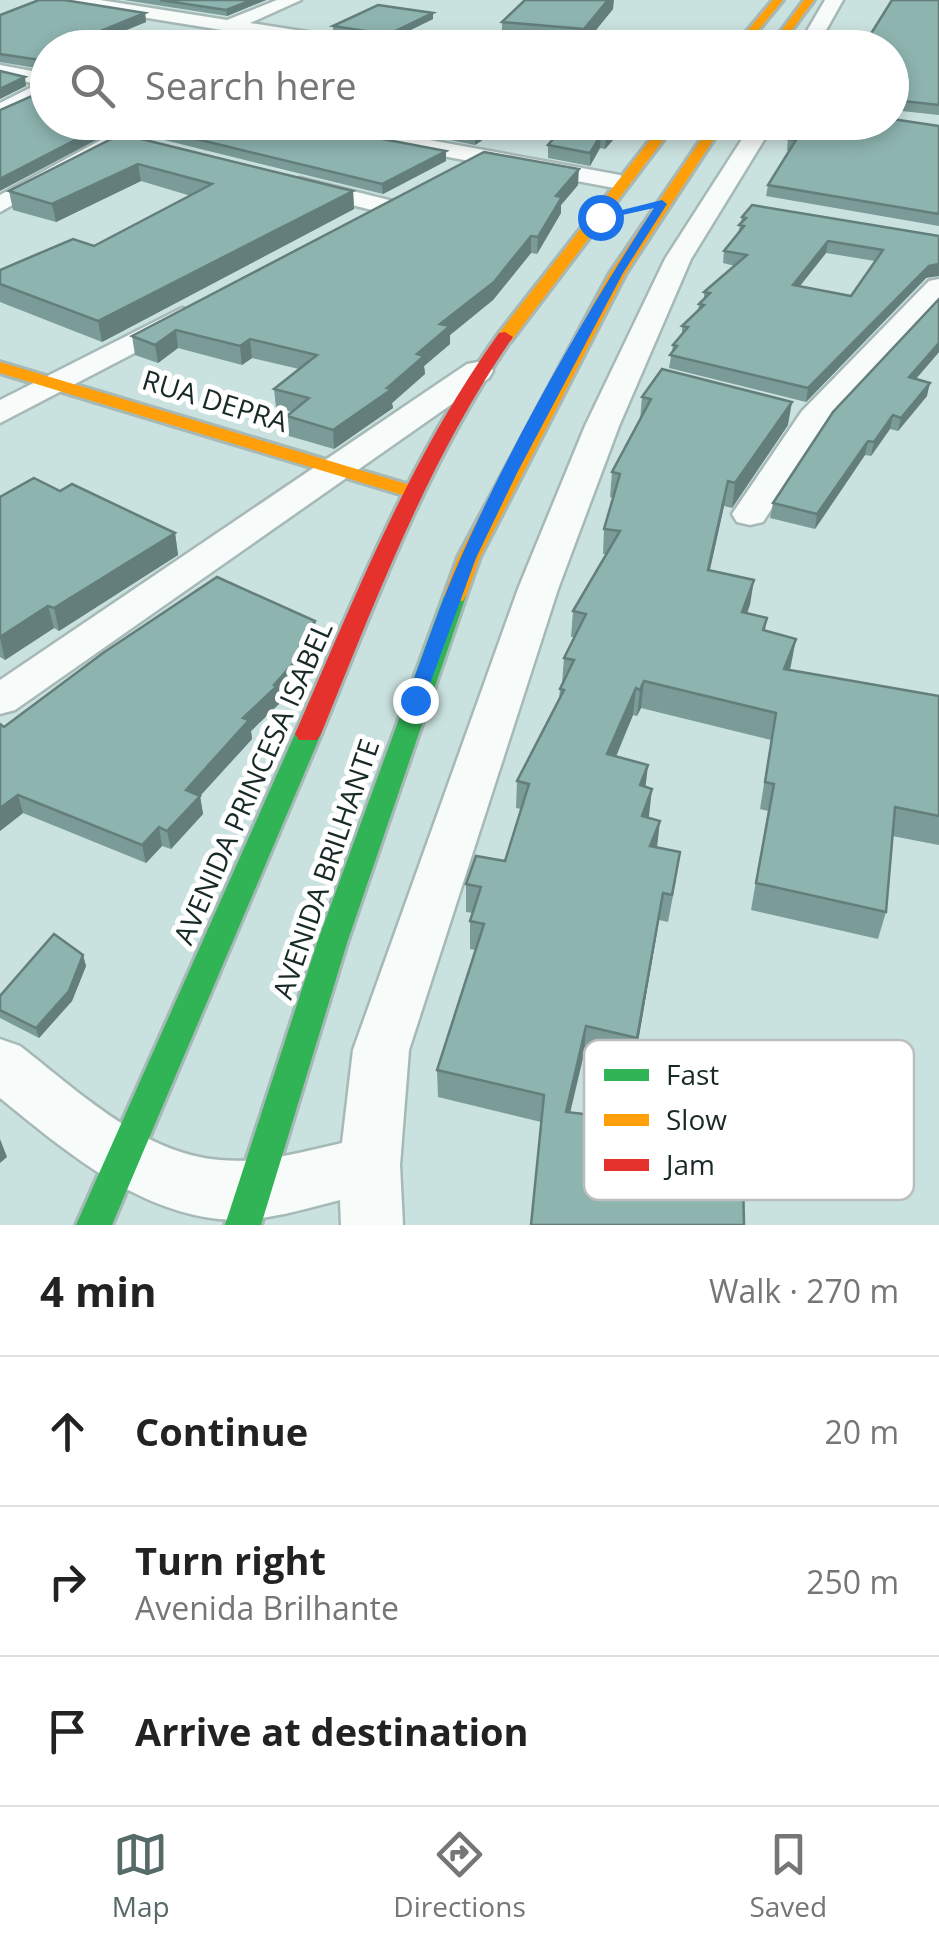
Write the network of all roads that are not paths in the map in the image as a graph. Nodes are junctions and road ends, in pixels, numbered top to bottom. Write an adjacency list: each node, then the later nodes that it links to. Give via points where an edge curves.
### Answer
1 (67, 0): 6 (street)
2 (292, 0): 6 (street)
3 (778, 0): 9 (street)
4 (809, 0): 10 (street)
5 (834, 0): 7 (street)
6 (228, 26): 8 (street)
7 (817, 26): 11 (street); 12 (street)
8 (254, 30)
9 (753, 30)
10 (788, 30)
11 (808, 30)
12 (815, 30)
13 (0, 71): 14 (street)
14 (30, 78)
15 (30, 94): 16 (street)
16 (0, 111)
17 (121, 140): 22 (street); 27 (street)
18 (392, 140): 23 (street)
19 (656, 140): 25 (street, AVENIDA PRINCESA ISABEL)
20 (706, 140): 26 (street, AVENIDA BRILHANTE)
21 (755, 140): 45 (street, via 724,200 678,258 648,376 602,426 538,589 382,1050)
22 (160, 150)
23 (480, 156): 25 (street); 28 (street)
24 (274, 178): 28 (street)
25 (620, 182): 29 (street, AVENIDA PRINCESA ISABEL)
26 (662, 204): 29 (street); 46 (street, AVENIDA BRILHANTE, via 576,347 468,558 332,943)
27 (0, 205)
28 (388, 208): 30 (street)
29 (600, 217): 34 (street, AVENIDA PRINCESA ISABEL)
30 (353, 226)
31 (939, 287): 38 (street)
32 (214, 300): 35 (street)
33 (0, 367): 35 (street, RUA DEPRA)
34 (478, 371): 39 (street); 40 (street, AVENIDA PRINCESA ISABEL)
35 (56, 384): 37 (street); 39 (street, RUA DEPRA)
36 (778, 409): 38 (street)
37 (0, 413)
38 (814, 418): 41 (street)
39 (340, 470): 40 (street, RUA DEPRA); 42 (street)
40 (413, 492): 44 (street, AVENIDA PRINCESA ISABEL)
41 (750, 514)
42 (0, 700)
43 (0, 1064): 44 (street)
44 (122, 1156): 46 (street); 47 (street, AVENIDA PRINCESA ISABEL)
45 (370, 1165): 46 (street); 48 (street)
46 (248, 1208)
47 (94, 1225)
48 (372, 1225)

